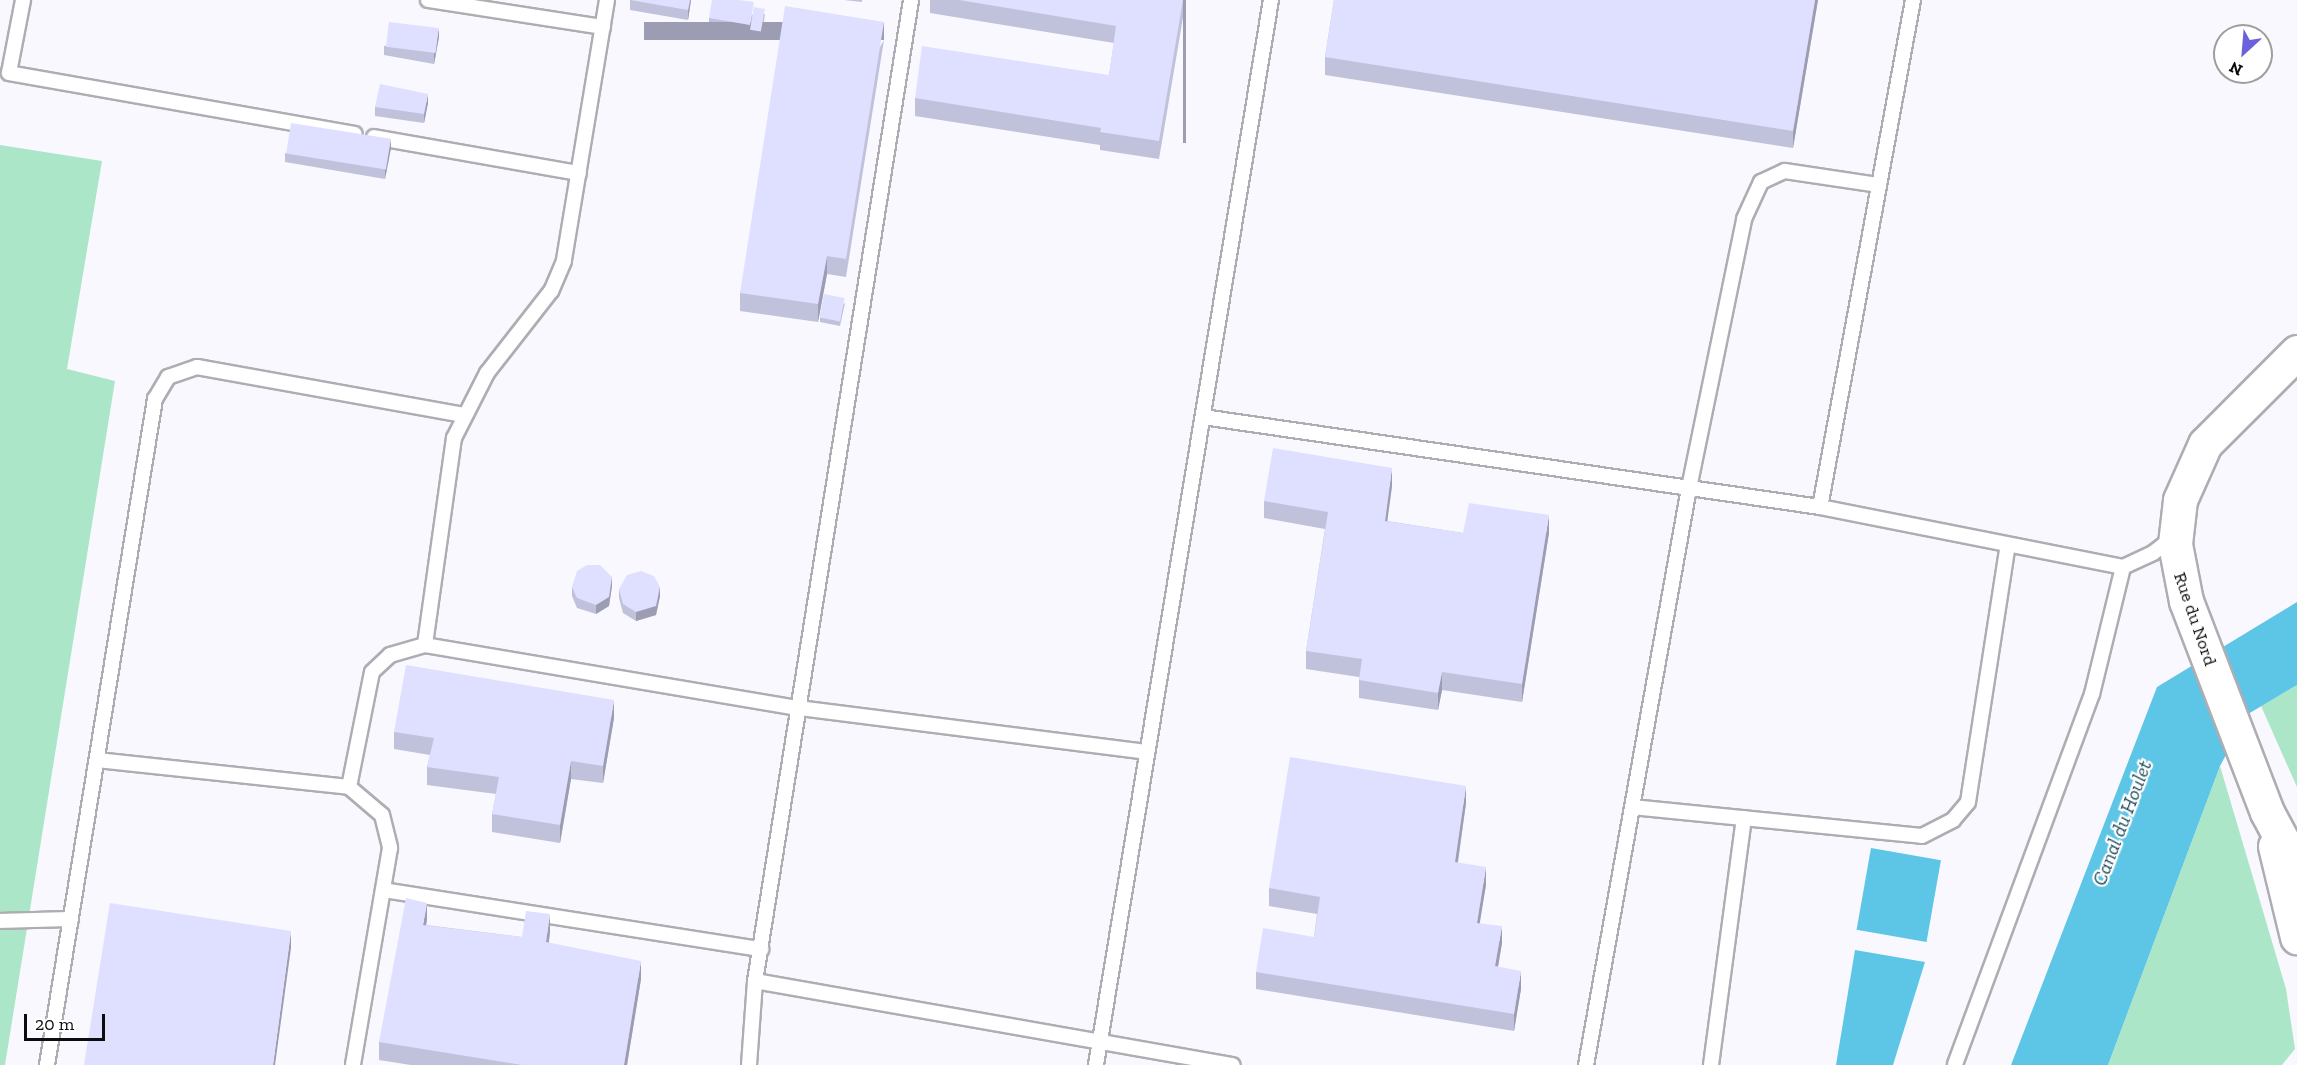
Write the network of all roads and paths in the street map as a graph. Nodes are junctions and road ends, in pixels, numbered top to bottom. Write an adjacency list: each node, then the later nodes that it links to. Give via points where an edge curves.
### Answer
1 (23, 0): 9 (lane, via 9,74)
2 (428, 0): 7 (lane)
3 (608, 0): 8 (lane)
4 (911, 0): 20 (lane)
5 (1271, 0): 13 (lane)
6 (1913, 0): 10 (lane)
7 (488, 5): 8 (lane)
8 (603, 27): 9 (lane)
9 (579, 173): 12 (lane, via 564,261 551,291 487,373)
10 (1879, 185): 14 (lane, via 1785,171 1761,182 1744,219); 15 (lane)
11 (2297, 352): 16 (street, Rue du Nord, via 2205,444 2184,486)
12 (464, 414): 19 (lane, via 454,438); 22 (lane, via 197,367 168,377 155,399)
13 (1203, 417): 14 (lane); 21 (lane)
14 (1689, 488): 15 (lane); 24 (lane)
15 (1820, 507): 17 (lane)
16 (2175, 536): 18 (lane, via 2153,553); 25 (street, Rue du Nord, via 2178,573 2194,622)
17 (2008, 545): 18 (lane); 26 (lane, via 1968,802 1953,820 1922,836)
18 (2123, 567): 42 (lane, via 2092,694)
19 (425, 645): 20 (lane); 23 (lane, via 390,655 372,672)
20 (799, 708): 21 (lane); 32 (lane)
21 (1148, 752): 34 (lane)
22 (97, 760): 23 (lane); 29 (lane)
23 (349, 787): 28 (lane, via 382,815 390,848)
24 (1632, 807): 26 (lane); 40 (lane)
25 (2267, 812): 27 (street, Rue du Nord); 31 (street, Rue du Nord)
26 (1744, 818): 41 (lane)
27 (2297, 868)
28 (383, 890): 32 (lane); 36 (lane)
29 (71, 919): 30 (lane); 35 (lane)
30 (0, 921)
31 (2297, 937)
32 (761, 948): 33 (lane)
33 (756, 981): 34 (lane); 37 (lane)
34 (1100, 1043): 38 (lane); 39 (lane)
35 (47, 1065)
36 (353, 1065)
37 (749, 1065)
38 (1096, 1065)
39 (1233, 1065)
40 (1586, 1065)
41 (1711, 1065)
42 (1955, 1065)

